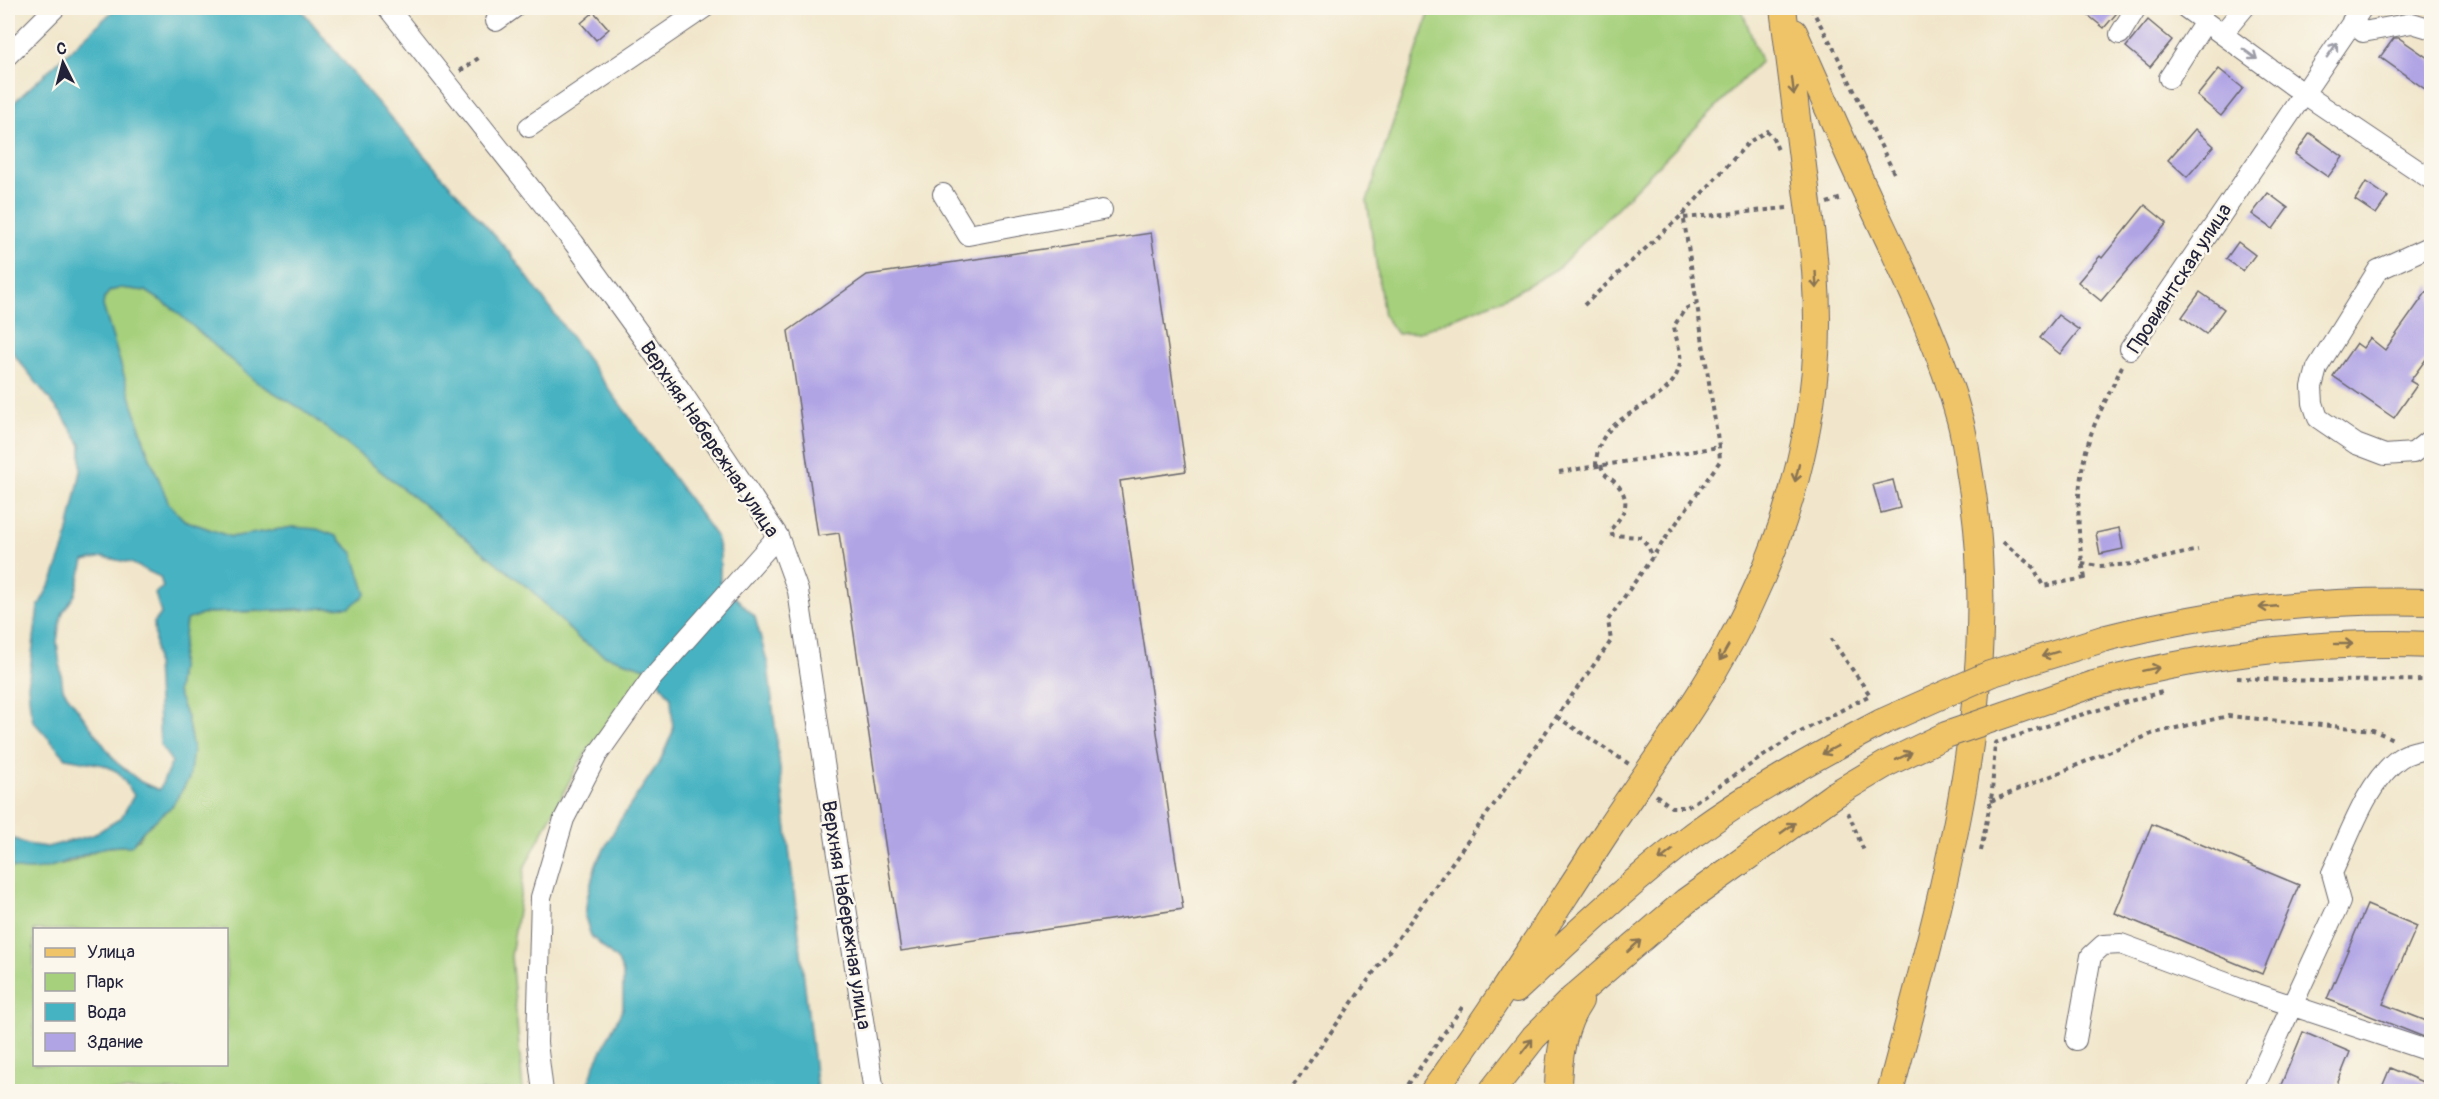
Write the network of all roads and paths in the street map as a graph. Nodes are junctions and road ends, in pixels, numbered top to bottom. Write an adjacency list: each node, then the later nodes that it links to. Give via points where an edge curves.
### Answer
1 (55, 8): 16 (street)
2 (388, 8): 35 (street, Верхняя Набережная улица, via 574,243 679,388)
3 (514, 8): 11 (street)
4 (704, 8): 19 (street)
5 (1783, 8): 56 (main road, one-way to 56, via 1817,294 1811,402 1793,490 1777,539 1725,653); 65 (main road, via 1917,301 1945,372 1961,423 1978,526 1980,628 1968,764 1948,867)
6 (1811, 8): 21 (path)
7 (2136, 8): 14 (street)
8 (2186, 8): 12 (street)
9 (2244, 8): 15 (street)
10 (2357, 14): 13 (street, via 2362,32 2412,23); 18 (street, Провиантская улица, one-way to 10)
11 (496, 21)
12 (2205, 22): 15 (street); 17 (street)
13 (2432, 29)
14 (2120, 34)
15 (2222, 34): 18 (street, one-way to 18)
16 (8, 55)
17 (2169, 78)
18 (2303, 93): 22 (street); 30 (street, Провиантская улица)
19 (529, 127)
20 (1780, 156): 26 (path, via 1767,131 1749,142)
21 (1894, 173)
22 (2432, 180)
23 (943, 194): 25 (street, via 968,235)
24 (1795, 207): 26 (path)
25 (1102, 210)
26 (1683, 216): 28 (path); 29 (path)
27 (2430, 246): 31 (street, via 2378,270 2317,368 2312,395 2318,418 2356,444 2385,455 2413,453)
28 (1697, 303): 32 (path); 33 (path, via 1685,309 1674,326 1680,362 1671,382 1655,398 1612,426 1600,444)
29 (1584, 305)
30 (2130, 349): 39 (path, Провиантская улица, via 2090,436 2082,467 2078,528)
31 (2432, 438)
32 (1719, 447): 33 (path); 38 (path, via 1720,461)
33 (1598, 466): 34 (path); 38 (path, via 1621,490 1626,508 1611,529 1612,535 1640,537)
34 (1559, 472)
35 (778, 536): 59 (street, via 651,679 597,755 568,810 541,897 537,1043); 60 (street, Верхняя Набережная улица, via 798,591)
36 (2003, 542): 39 (path, via 2034,568 2043,586 2085,578)
37 (2198, 550): 39 (path, via 2135,564 2098,566)
38 (1653, 559): 46 (path, via 1608,620 1611,641)
39 (2081, 562)
40 (2432, 602): 56 (main road, one-way to 56, bridge, via 2241,610 2106,638 1990,674 1882,722 1754,793 1642,874)
41 (1831, 639): 49 (path, via 1870,695 1795,735 1687,807 1671,807)
42 (2432, 645): 51 (main road, one-way to 42, bridge, via 1888,763 1946,735 2094,684 2185,662 2259,650 2322,644)
43 (2235, 678): 44 (path)
44 (2432, 680)
45 (2164, 692): 50 (path, via 1995,743)
46 (1557, 717): 48 (path); 61 (path)
47 (2425, 750): 50 (path, via 2373,730 2228,716 2154,733); 55 (street, via 2402,757 2374,786 2332,873 2340,902)
48 (1634, 767)
49 (1651, 791)
50 (1991, 801): 53 (path)
51 (1841, 803): 52 (path); 54 (main road, one-way to 51, via 1686,901)
52 (1864, 851)
53 (1981, 851)
54 (1590, 986): 63 (main road, one-way to 54, via 1534,1037); 64 (main road, via 1568,1022 1561,1045)
55 (2292, 1005): 57 (street, via 2121,944 2103,945 2091,956); 58 (street); 66 (street)
56 (1489, 1014): 62 (main road)
57 (2076, 1040)
58 (2432, 1052)
59 (543, 1092)
60 (874, 1092)
61 (1288, 1092)
62 (1433, 1092)
63 (1491, 1092)
64 (1558, 1092)
65 (1890, 1092)
66 (2252, 1092)

